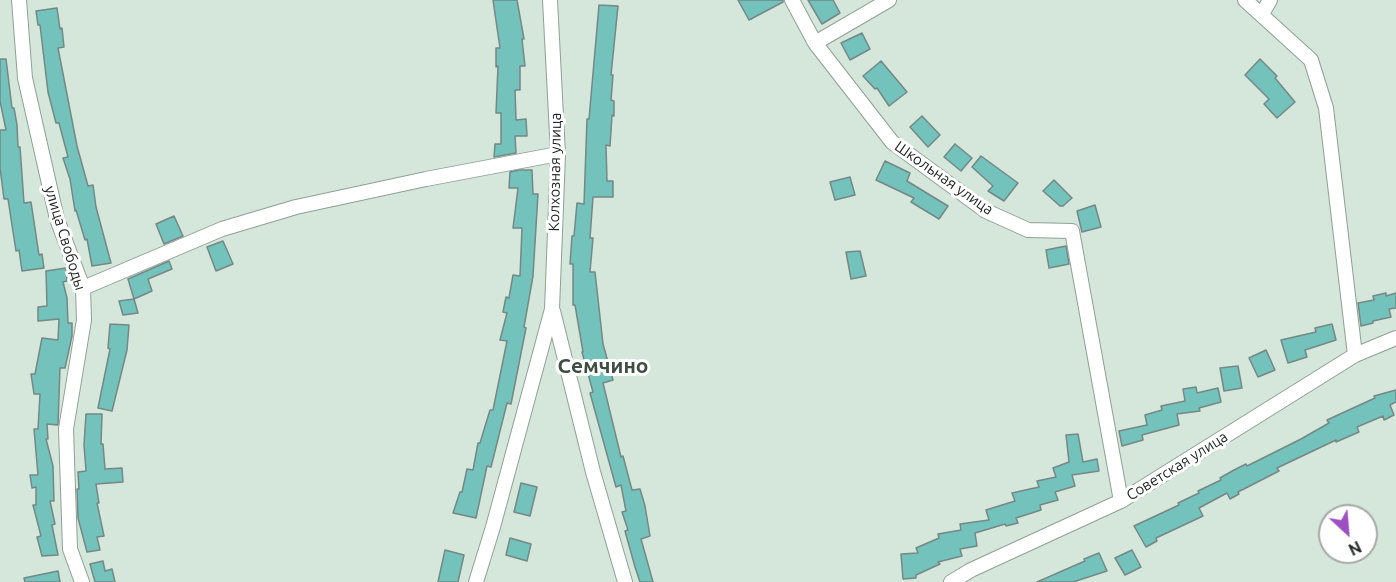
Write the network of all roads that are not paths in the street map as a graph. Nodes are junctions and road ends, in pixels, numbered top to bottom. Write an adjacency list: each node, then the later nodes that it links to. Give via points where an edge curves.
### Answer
1 (20, 0): 10 (street, улица Свободы, via 27,88 57,219)
2 (550, 0): 9 (street, Колхозная улица)
3 (792, 0): 8 (street, Школьная улица)
4 (890, 0): 8 (street)
5 (1245, 0): 7 (street)
6 (1270, 0): 7 (street)
7 (1262, 14): 13 (street, via 1311,60 1326,108)
8 (815, 43): 14 (street, Школьная улица, via 892,142 986,211 1028,230 1072,231)
9 (558, 154): 10 (street, via 296,207 222,229); 11 (street, Колхозная улица)
10 (83, 288): 15 (street, улица Свободы, via 84,320 66,429 70,549)
11 (552, 309): 16 (street, Колхозная улица); 17 (street, Колхозная улица)
12 (1396, 338): 13 (street, Советская улица)
13 (1355, 355): 14 (street, Советская улица)
14 (1121, 501): 18 (street, Советская улица)
15 (82, 582)
16 (476, 582)
17 (624, 582)
18 (951, 582)

